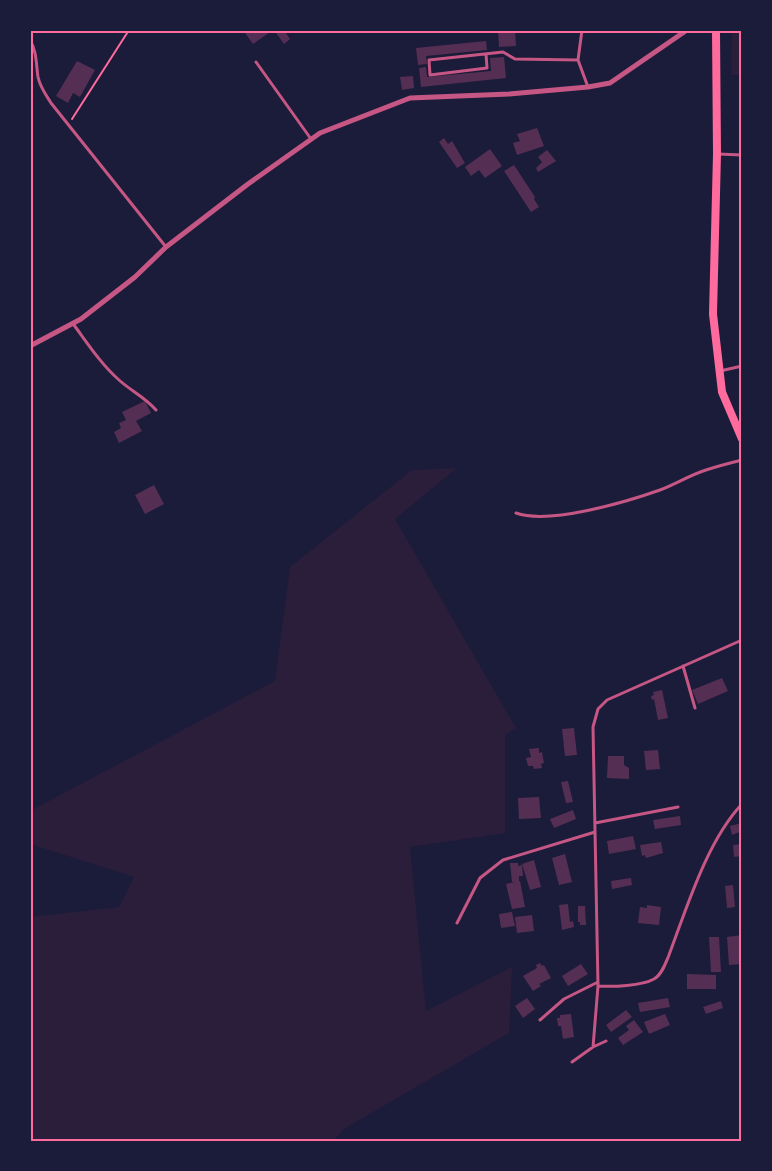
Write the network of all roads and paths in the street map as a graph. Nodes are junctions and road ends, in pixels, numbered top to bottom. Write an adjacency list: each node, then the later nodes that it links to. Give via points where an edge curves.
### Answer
1 (129, 30): 10 (path)
2 (582, 30): 7 (lane)
3 (687, 30): 9 (street, via 610,82)
4 (716, 30): 12 (main road)
5 (30, 40): 10 (lane, via 42,89)
6 (486, 54): 6 (lane, via 429,60 430,75 487,68); 7 (lane, via 503,52 515,59)
7 (578, 60): 9 (lane)
8 (256, 62): 11 (lane)
9 (588, 87): 11 (street, via 410,98)
10 (69, 124): 14 (lane)
11 (311, 139): 14 (street)
12 (717, 154): 13 (lane); 18 (main road, via 714,314)
13 (742, 155)
14 (166, 247): 15 (street, via 135,277)
15 (72, 323): 16 (street); 19 (lane, via 98,359)
16 (30, 346)
17 (742, 366): 18 (lane)
18 (720, 372): 20 (main road, via 722,392)
19 (156, 410)
20 (742, 439)
21 (742, 460): 22 (lane, via 660,490 607,504 557,515 534,517)
22 (516, 513)
23 (742, 640): 24 (lane)
24 (683, 666): 25 (lane); 28 (lane, via 607,700 597,709 593,727)
25 (695, 708)
26 (742, 804): 31 (lane, via 726,823 709,855 663,969 655,979 616,987)
27 (678, 807): 28 (lane)
28 (595, 823): 29 (lane)
29 (595, 832): 30 (lane, via 503,860 480,878); 31 (lane)
30 (457, 923)
31 (598, 984): 32 (lane, via 564,999); 34 (lane)
32 (540, 1020)
33 (606, 1041): 34 (lane)
34 (593, 1047): 35 (lane)
35 (572, 1062)

